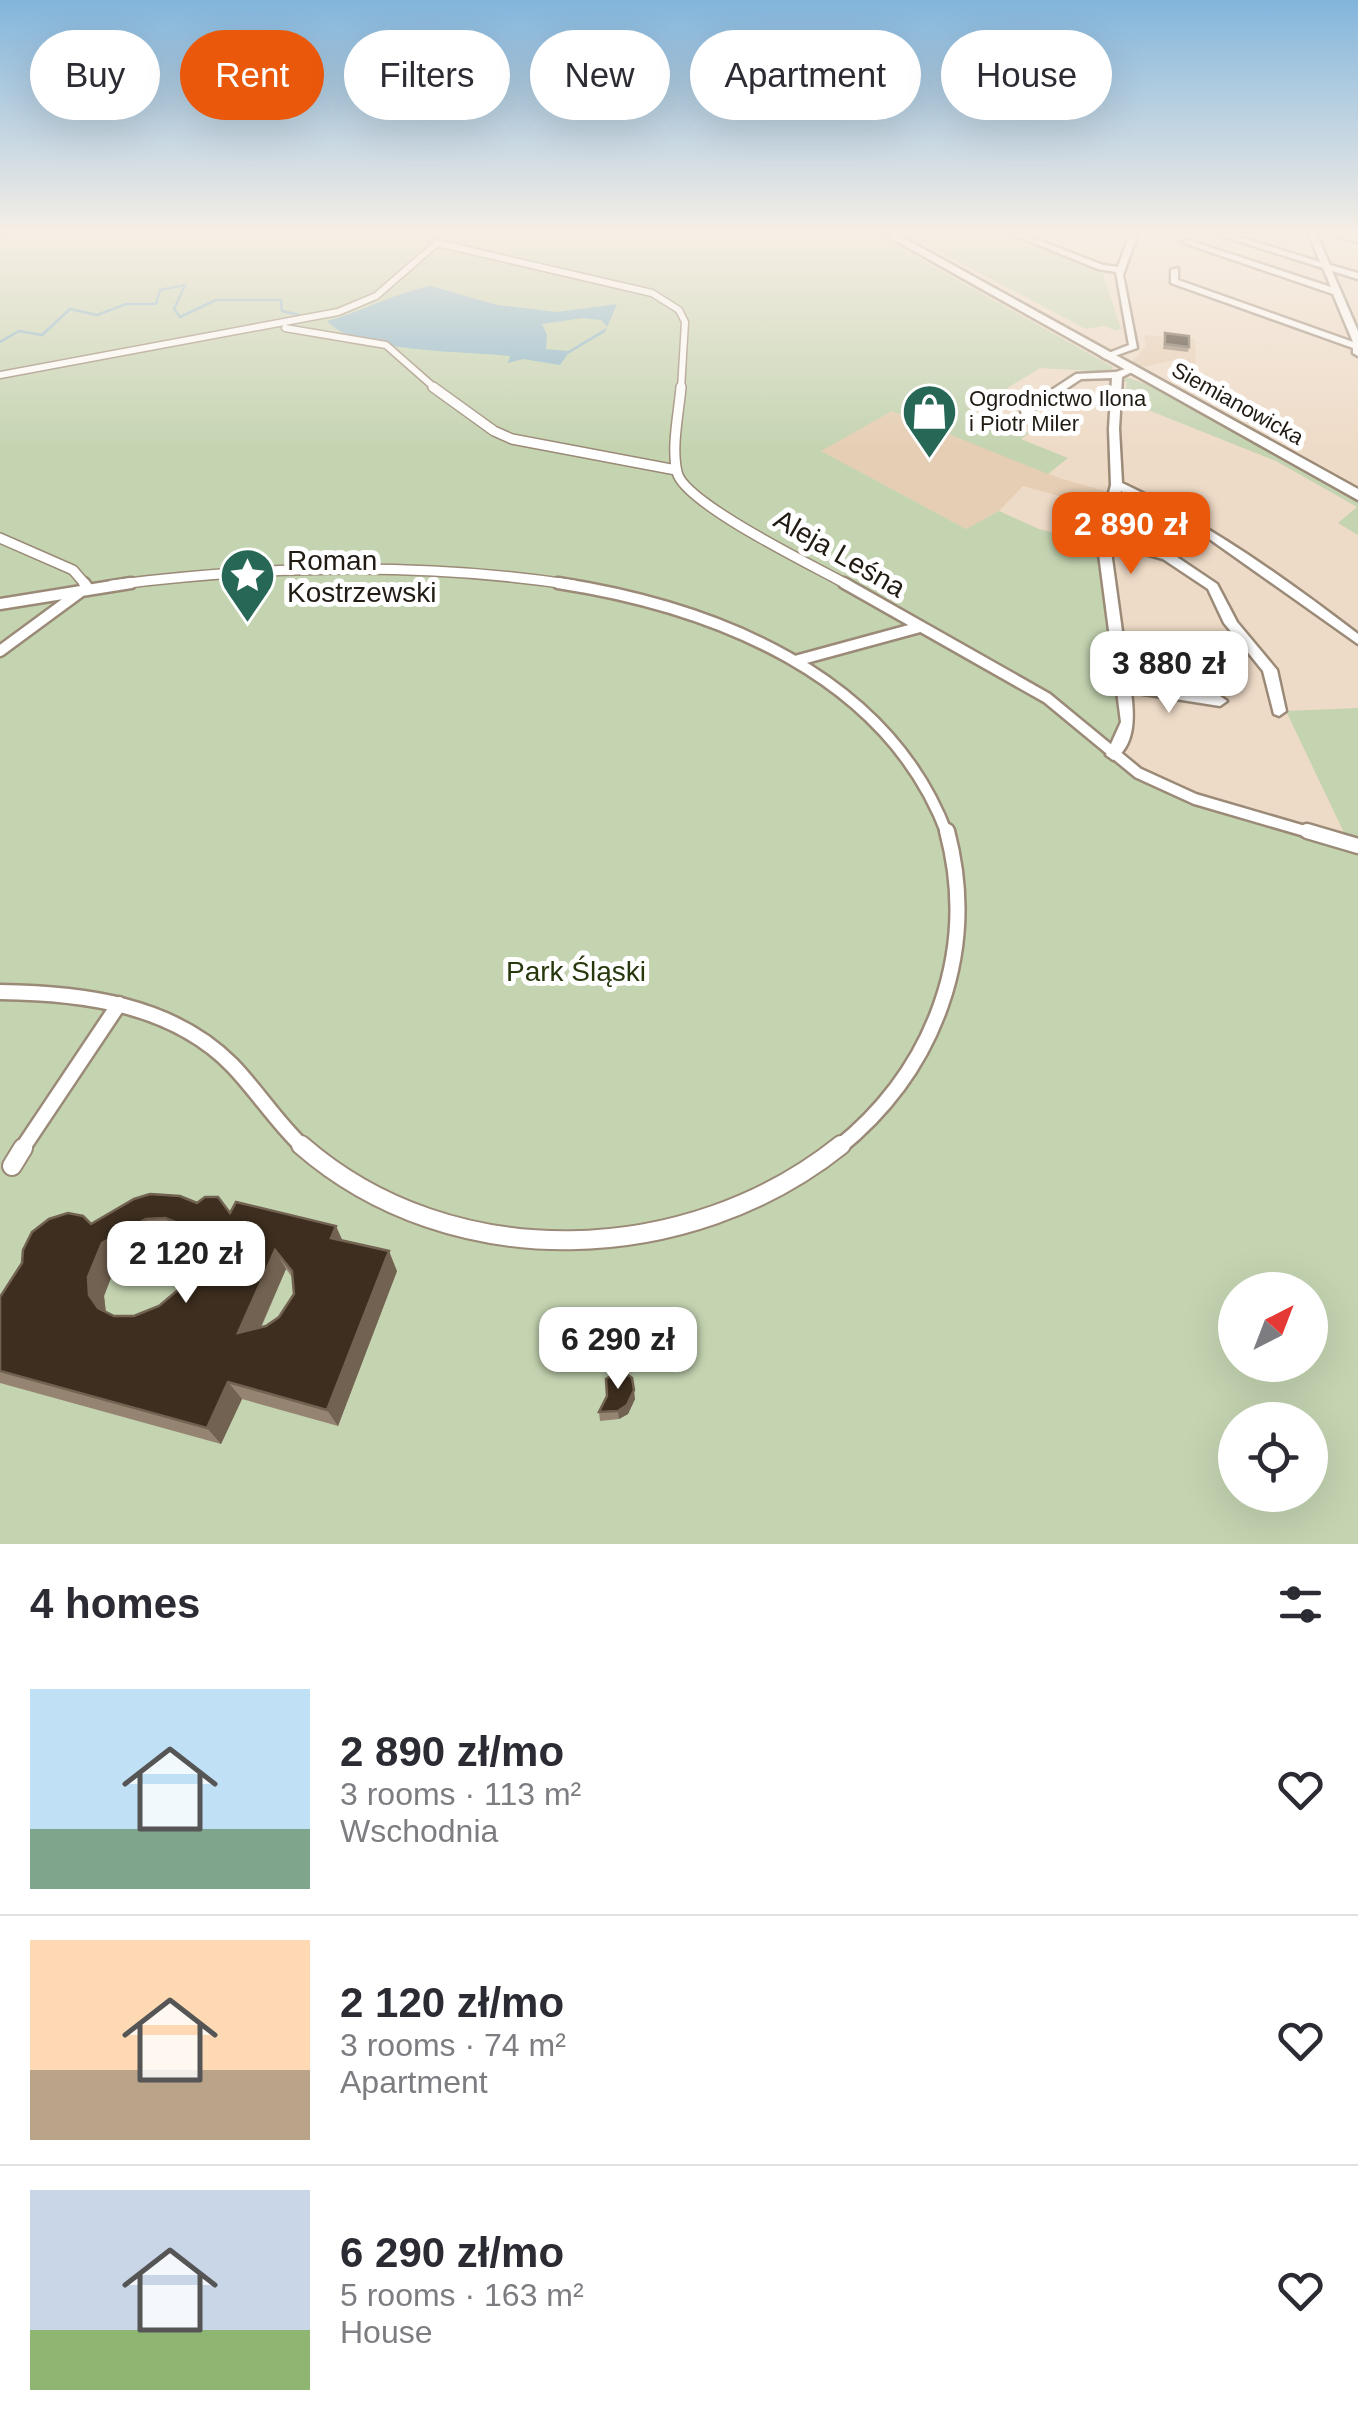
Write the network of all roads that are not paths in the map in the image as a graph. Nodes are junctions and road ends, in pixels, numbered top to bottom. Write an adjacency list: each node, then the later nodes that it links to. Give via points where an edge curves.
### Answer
1 (355, 305): 7 (street)
2 (672, 305): 13 (street, via 686,333)
3 (1015, 305): 9 (street, Siemianowicka)
4 (1126, 305): 9 (street, via 1134,344)
5 (1238, 305): 8 (street)
6 (1346, 305): 8 (street)
7 (266, 326): 11 (street); 13 (street, via 380,344 512,439)
8 (1357, 350)
9 (1106, 356): 10 (street, Siemianowicka)
10 (1124, 372): 12 (street, via 1079,376); 14 (street, via 1114,430); 15 (street, Siemianowicka)
11 (0, 375)
12 (1012, 427)
13 (676, 470): 20 (street, Aleja Leśna, via 704,504)
14 (1116, 485): 17 (street); 21 (street, via 1224,540)
15 (1358, 495)
16 (0, 538): 18 (street, via 74,570)
17 (1103, 539): 24 (street); 26 (street, via 1167,556 1213,587 1231,623 1270,670)
18 (88, 587): 19 (street); 22 (street); 23 (street, via 298,571 534,579 659,602)
19 (0, 604)
20 (920, 627): 23 (street); 27 (street, Aleja Leśna, via 1047,698)
21 (1358, 640)
22 (0, 652)
23 (796, 661): 30 (street, via 880,728 921,779 952,846 959,916 945,994 912,1064 844,1143 772,1192 673,1227 605,1241 502,1236 442,1224 347,1180 302,1146 208,1045)
24 (1124, 686): 25 (street); 27 (street, via 1128,722)
25 (1220, 701)
26 (1279, 711)
27 (1114, 755): 28 (street, Aleja Leśna, via 1195,800)
28 (1358, 846)
29 (0, 992): 30 (street)
30 (119, 1004): 31 (street)
31 (12, 1166)

